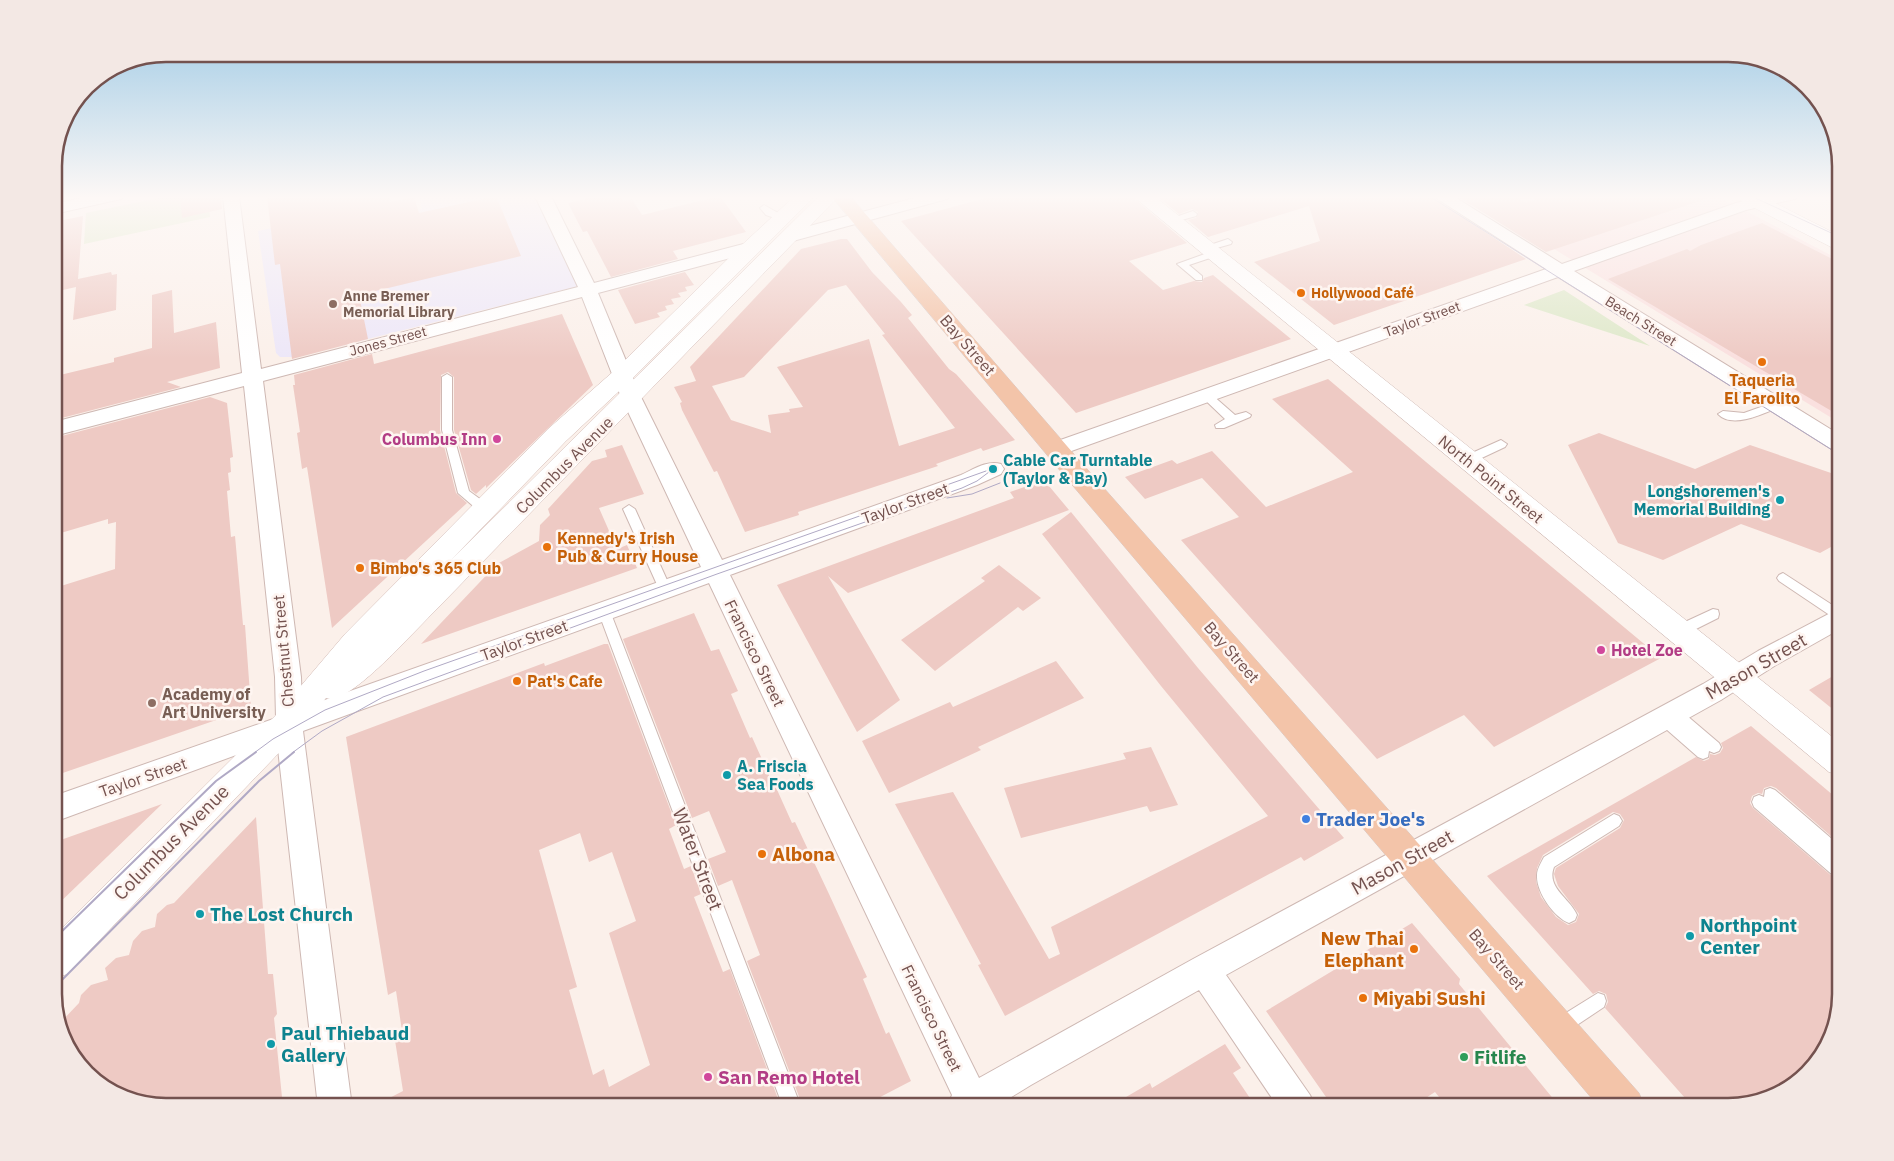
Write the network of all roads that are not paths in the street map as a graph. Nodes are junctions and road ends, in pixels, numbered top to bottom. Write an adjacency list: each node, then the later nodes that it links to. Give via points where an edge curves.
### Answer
1 (237, 250): 15 (street, Chestnut Street)
2 (569, 250): 13 (street, Francisco Street)
3 (738, 250): 13 (street, Jones Street)
4 (747, 250): 17 (main road, Columbus Avenue)
5 (765, 250): 17 (main road, Columbus Avenue)
6 (886, 250): 27 (main road, Bay Street)
7 (1211, 250): 12 (lane, via 1182,264)
8 (1218, 250): 14 (main road, North Point Street)
9 (1528, 250): 11 (street, Beach Street)
10 (1616, 250): 11 (street, Taylor Street)
11 (1560, 270): 14 (street, Taylor Street); 19 (street, Beach Street)
12 (1199, 278)
13 (587, 289): 15 (street, Jones Street); 17 (street, Francisco Street)
14 (1333, 351): 18 (street, Taylor Street); 28 (main road, North Point Street)
15 (252, 377): 24 (street, Jones Street); 42 (street, Chestnut Street, via 288,677)
16 (447, 377): 31 (lane, via 447,430 464,493)
17 (627, 386): 31 (main road, Columbus Avenue, via 557,435); 32 (street, Francisco Street); 42 (main road, Columbus Avenue, via 382,647)
18 (1207, 396): 22 (lane); 27 (street, Taylor Street)
19 (1775, 404): 21 (lane, via 1746,417); 25 (street, Beach Street)
20 (1246, 414): 22 (lane)
21 (1723, 414)
22 (1232, 419): 23 (lane)
23 (1220, 425)
24 (63, 427)
25 (1831, 440)
26 (1501, 444): 28 (lane)
27 (1056, 449): 48 (main road, Bay Street)
28 (1467, 460): 39 (main road, North Point Street)
29 (993, 469): 32 (street, Taylor Street)
30 (630, 510): 34 (lane)
31 (482, 511): 42 (main road, Columbus Avenue, via 355,642)
32 (716, 571): 34 (street, Taylor Street); 57 (street, Francisco Street)
33 (1783, 578): 36 (lane)
34 (665, 589): 35 (street, Taylor Street)
35 (604, 611): 42 (street, Taylor Street); 56 (lane, Water Street)
36 (1832, 611)
37 (1713, 614): 39 (lane)
38 (1832, 622): 40 (street, Mason Street)
39 (1679, 631): 40 (main road, North Point Street)
40 (1736, 677): 41 (street, Mason Street); 44 (main road, North Point Street)
41 (1669, 716): 43 (lane); 48 (street, Mason Street)
42 (288, 724): 45 (street, Taylor Street); 51 (main road, Columbus Avenue); 55 (street, Chestnut Street)
43 (1709, 750)
44 (1832, 755)
45 (63, 805)
46 (1614, 822): 50 (lane, via 1545,867 1546,887)
47 (1832, 850): 49 (lane, via 1765,798)
48 (1410, 858): 52 (street, Mason Street); 54 (main road, Bay Street)
49 (1832, 864)
50 (1569, 915)
51 (63, 952)
52 (1204, 970): 58 (street, Mason Street, via 1019,1073); 59 (street)
53 (1598, 1000): 54 (lane)
54 (1557, 1028): 60 (main road, Bay Street)
55 (333, 1098)
56 (789, 1098)
57 (967, 1098)
58 (983, 1098)
59 (1292, 1098)
60 (1617, 1098)

